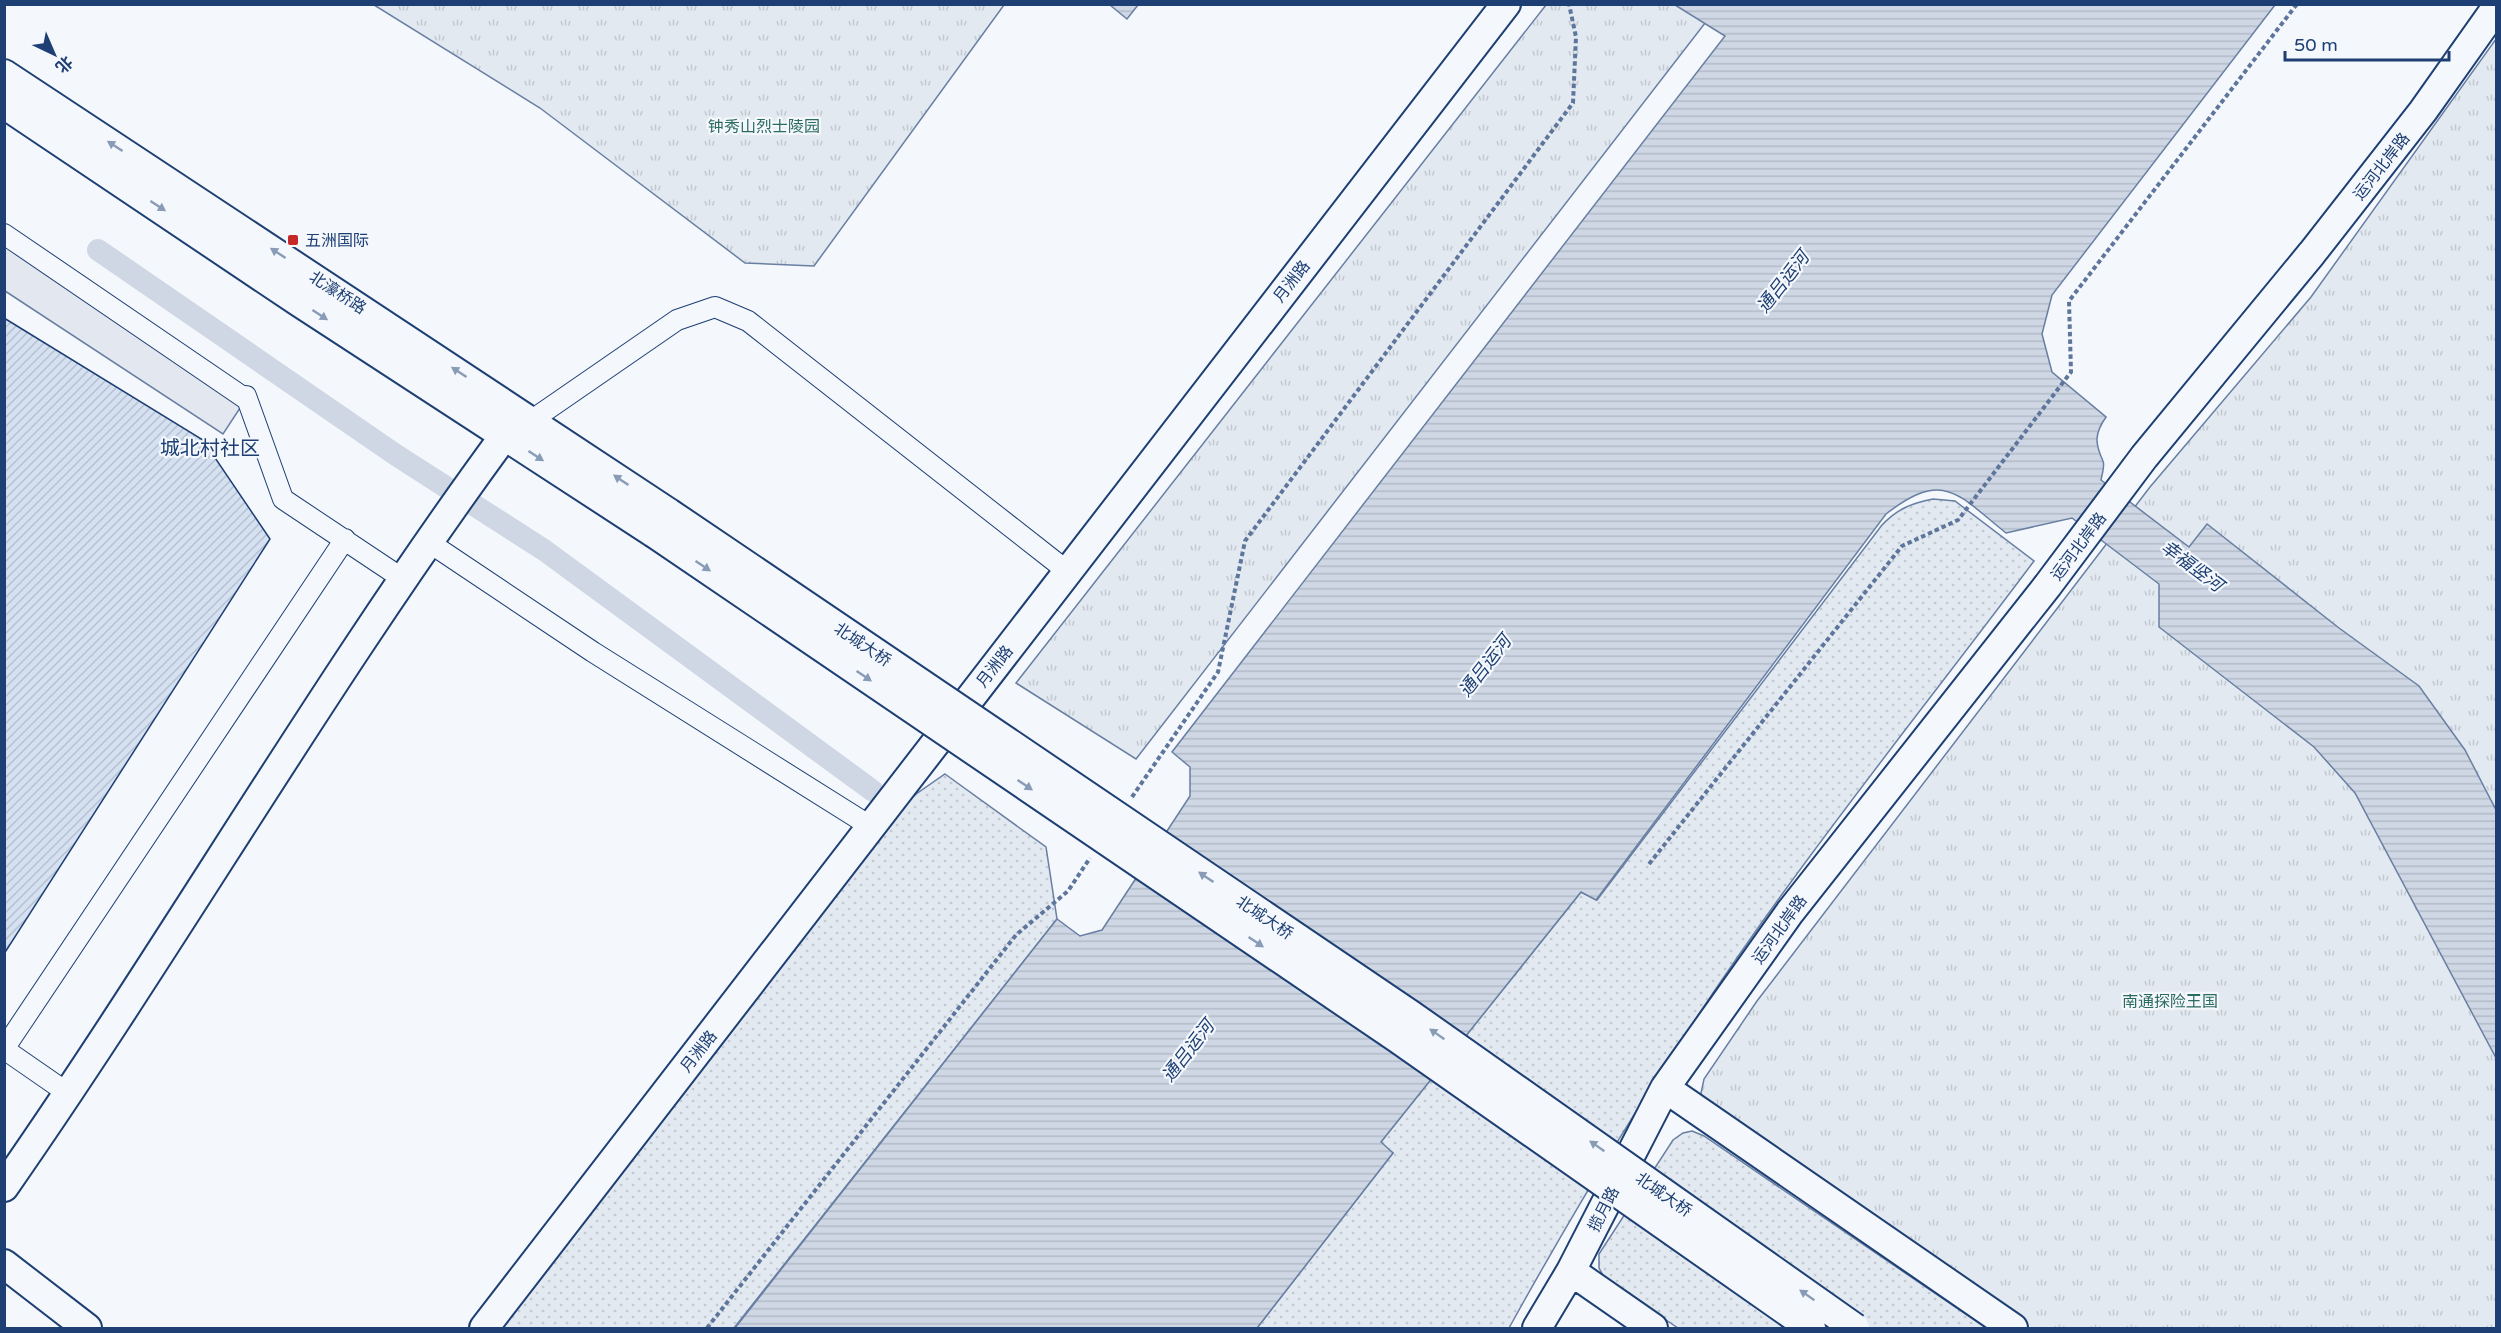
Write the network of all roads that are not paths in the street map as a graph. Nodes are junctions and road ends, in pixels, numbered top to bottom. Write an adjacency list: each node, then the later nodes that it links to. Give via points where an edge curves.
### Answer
1 (1506, 4): 11 (main road, 月洲路)
2 (2496, 8): 15 (main road, 运河北岸路, via 2423,111 2144,457 1790,912)
3 (4, 74): 6 (main road, 北濠桥路, one-way to 3)
4 (4, 104): 7 (main road, 北濠桥路, one-way to 7)
5 (4, 234): 9 (street, via 246,396 283,499)
6 (532, 420): 8 (main road, 北濠桥路, one-way to 6); 11 (street, via 677,320 715,307 748,321)
7 (505, 435): 8 (main road, 北濠桥路, one-way to 8); 10 (main road)
8 (662, 523): 24 (main road, 北城大桥, one-way to 24, bridge); 25 (main road, 北城大桥, one-way to 8, bridge, via 1411,1016)
9 (345, 539): 12 (street); 14 (street)
10 (428, 541): 12 (main road); 13 (street, via 593,652)
11 (1067, 571): 13 (main road, 月洲路)
12 (403, 579): 16 (main road)
13 (870, 826): 21 (main road, 月洲路)
14 (4, 1049): 16 (street)
15 (1665, 1088): 19 (main road, 揽月路); 26 (main road)
16 (69, 1094): 17 (main road)
17 (4, 1187)
18 (4, 1263): 20 (main road)
19 (1571, 1271): 22 (main road, 揽月路); 23 (main road)
20 (87, 1329)
21 (484, 1329)
22 (1537, 1329)
23 (1653, 1329)
24 (1811, 1329)
25 (1855, 1329)
26 (2013, 1329)

